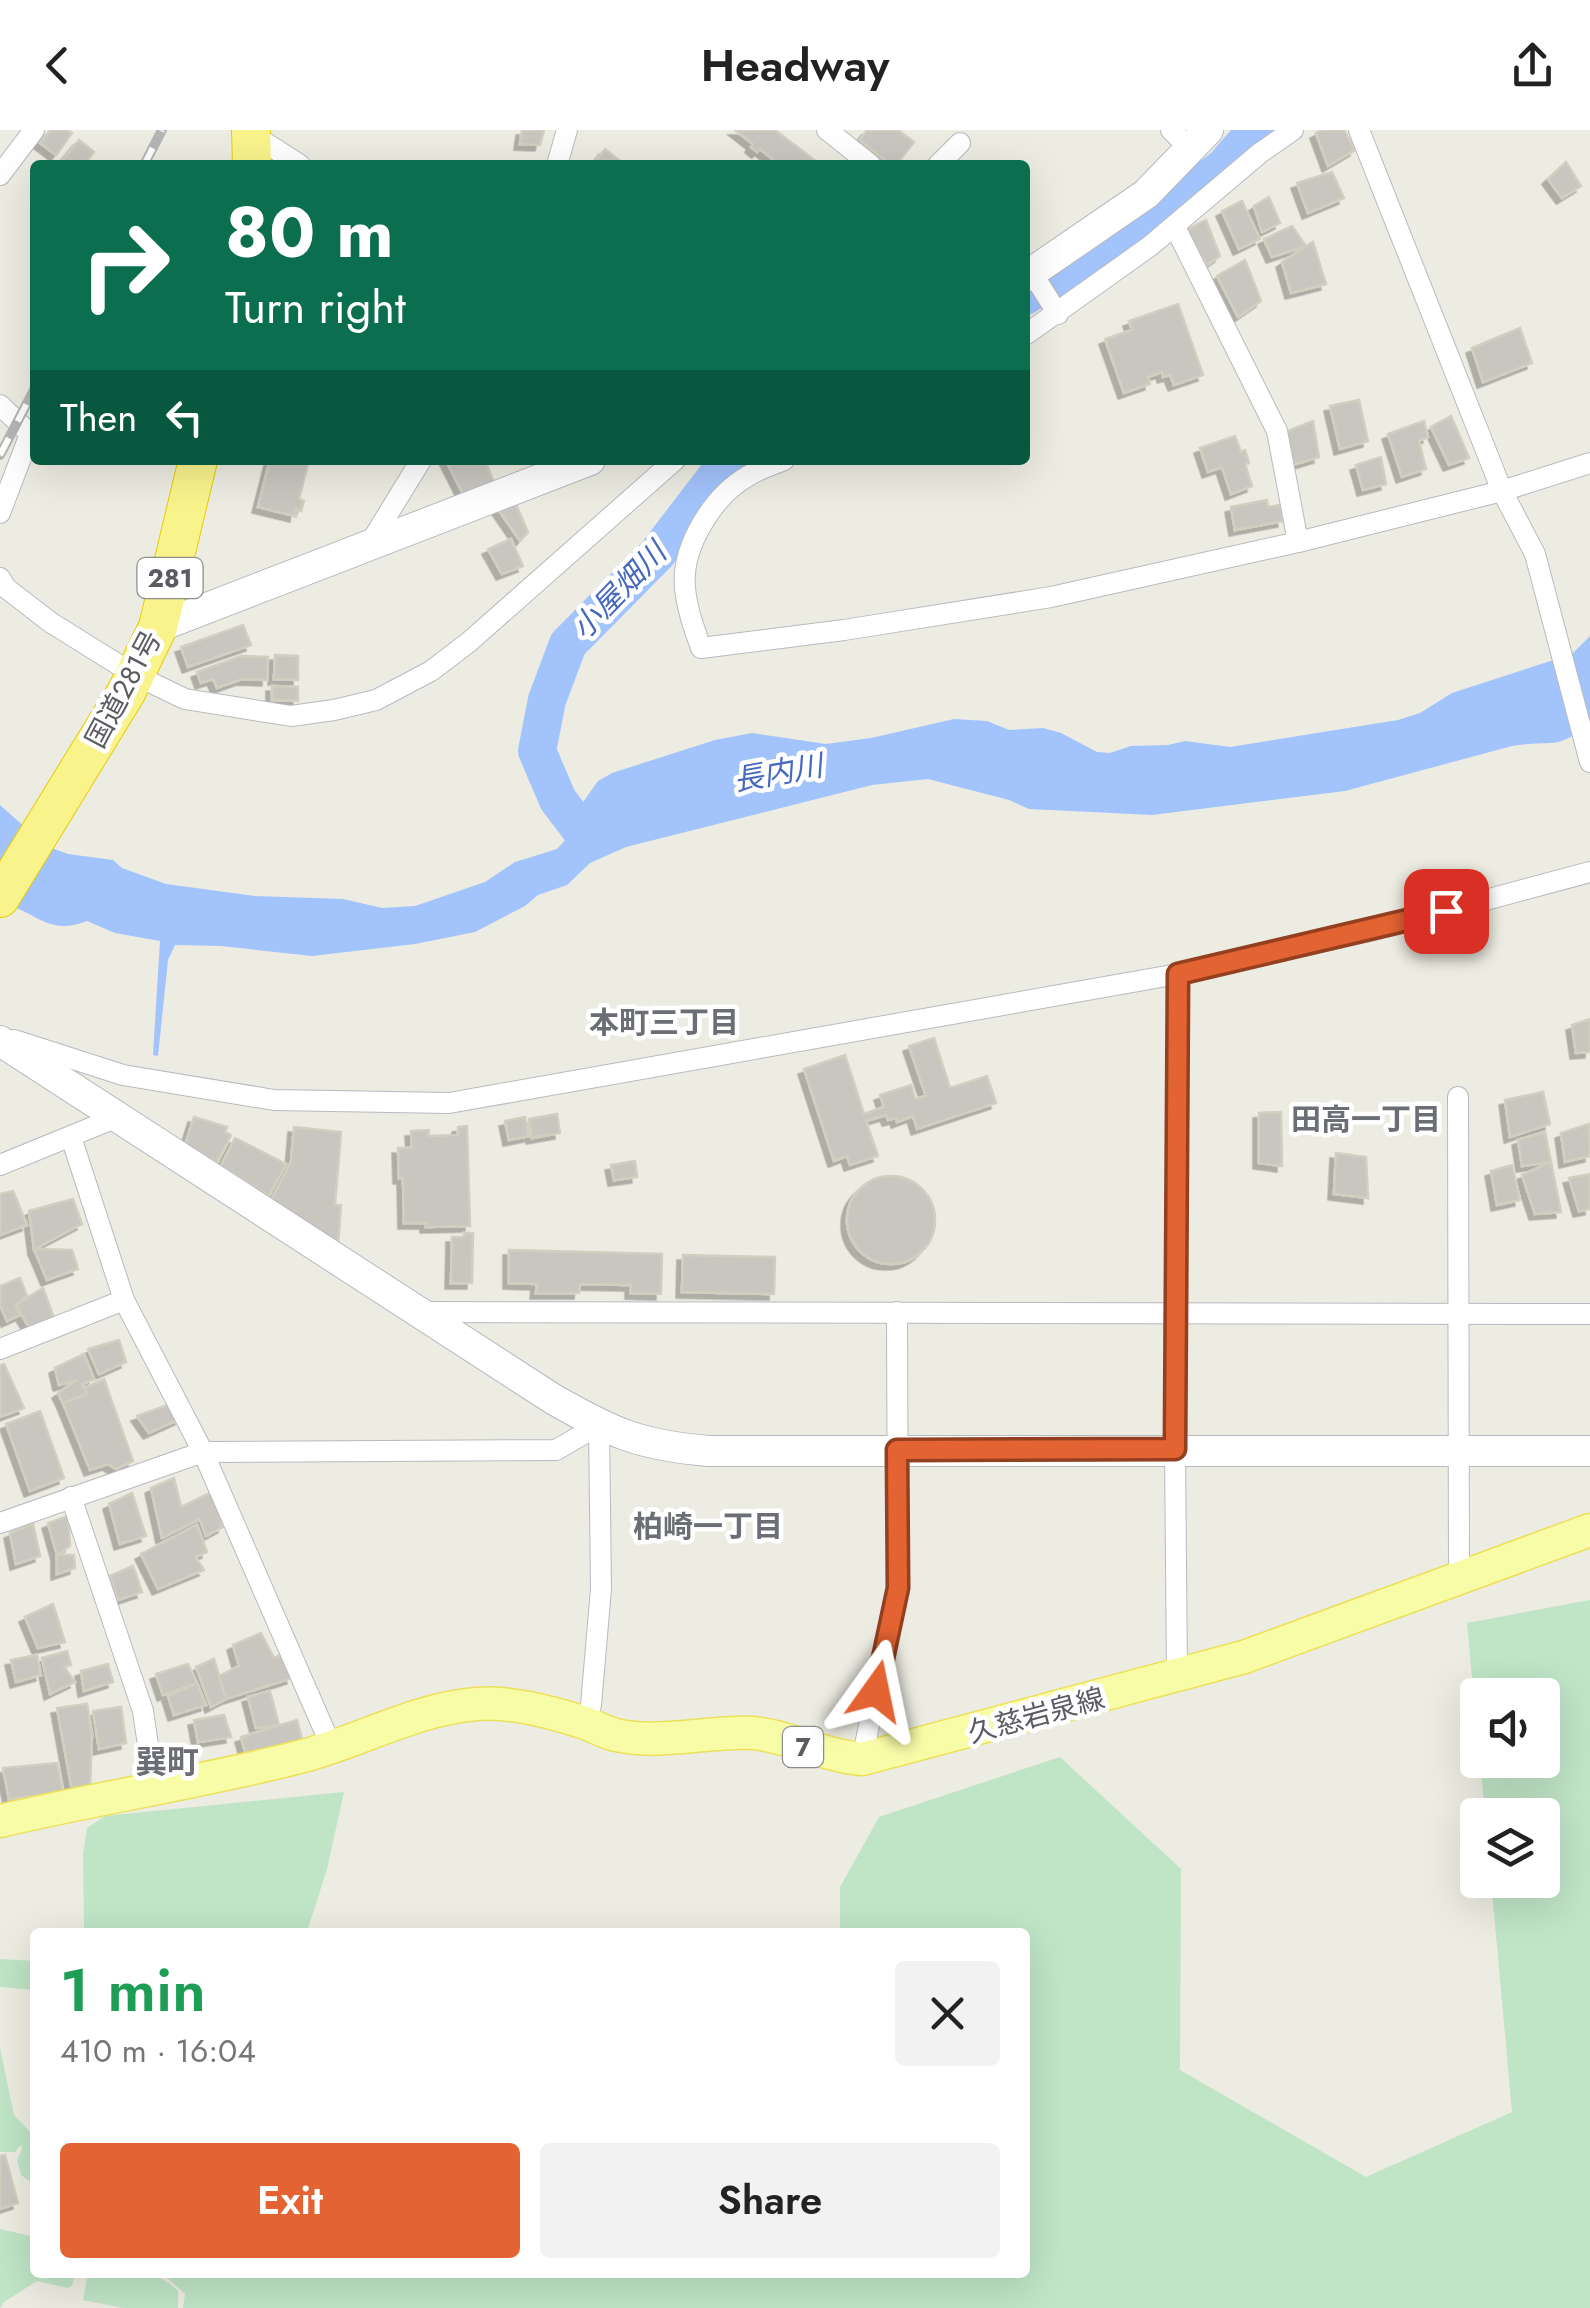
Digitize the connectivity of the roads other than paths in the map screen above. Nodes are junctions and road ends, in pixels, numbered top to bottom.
1 (34, 130) edge
2 (582, 130) edge
3 (827, 130) edge
4 (1293, 130) edge
5 (1359, 130) edge
6 (1190, 137) edge
7 (252, 143) edge
8 (960, 143) dead end
9 (562, 147) edge
10 (289, 160) edge
11 (866, 160) edge
12 (943, 160) edge
13 (0, 175) edge
14 (1175, 227) junction
15 (1031, 276) edge
16 (1056, 310) junction
17 (1030, 331) edge
18 (0, 407) edge
19 (1590, 463) edge
20 (197, 465) edge
21 (418, 465) edge
22 (577, 465) edge
23 (670, 465) edge
24 (772, 465) edge
25 (1502, 491) junction
26 (0, 513) edge
27 (1298, 542) junction
28 (369, 545) junction
29 (0, 578) edge
30 (158, 627) junction
31 (131, 683) junction
32 (1590, 762) edge
33 (1590, 872) edge
34 (0, 898) edge
35 (1178, 974) junction
36 (0, 1038) edge
37 (1458, 1097) dead end
38 (115, 1118) junction
39 (71, 1137) junction
40 (0, 1166) edge
41 (124, 1300) junction
42 (415, 1312) junction
43 (898, 1312) junction
44 (1176, 1313) junction
45 (1456, 1313) junction
46 (1590, 1314) edge
47 (0, 1349) edge
48 (599, 1426) junction
49 (1175, 1449) junction
50 (897, 1450) junction
51 (1456, 1450) junction
52 (1590, 1451) edge
53 (203, 1452) junction
54 (71, 1497) junction
55 (0, 1523) edge
56 (1590, 1530) edge
57 (1459, 1577) junction
58 (1177, 1677) junction
59 (585, 1723) junction
60 (332, 1748) junction
61 (862, 1759) junction
62 (154, 1786) junction
63 (0, 1821) edge

1 - 13 street
2 - 9 street
3 - 11 street
4 - 14 street
5 - 25 street
6 - 15 street
7 - 10 street
8 - 12 street
14 - 16 street
14 - 27 street
15 - 16 street
16 - 17 street
18 - 26 street
19 - 25 street
20 - 30 highway, 国道281号 / 281
21 - 28 street
22 - 28 street
23 - 31 street
24 - 27 street
25 - 27 street
25 - 32 street
28 - 30 street
29 - 31 street
30 - 31 highway, 国道281号 / 281
31 - 34 highway, 国道281号 / 281
33 - 35 street
35 - 36 street
35 - 44 street
36 - 38 street
37 - 45 street
38 - 39 street
38 - 42 street
39 - 40 street
39 - 41 street
41 - 47 street
41 - 53 street
42 - 43 street
42 - 48 street
43 - 44 street
43 - 50 street
44 - 45 street
44 - 49 street
45 - 46 street
45 - 51 street
48 - 50 street
48 - 53 street
48 - 59 street
49 - 50 street
49 - 51 street
49 - 58 street
50 - 61 street
51 - 52 street
51 - 57 street
53 - 54 street
53 - 60 street
54 - 55 street
54 - 62 street
56 - 57 main road, 久慈岩泉線 / 7
57 - 58 main road, 久慈岩泉線 / 7
58 - 61 main road, 久慈岩泉線 / 7
59 - 60 main road, 久慈岩泉線 / 7
59 - 61 main road, 久慈岩泉線 / 7
60 - 62 main road, 久慈岩泉線 / 7
62 - 63 main road, 久慈岩泉線 / 7

